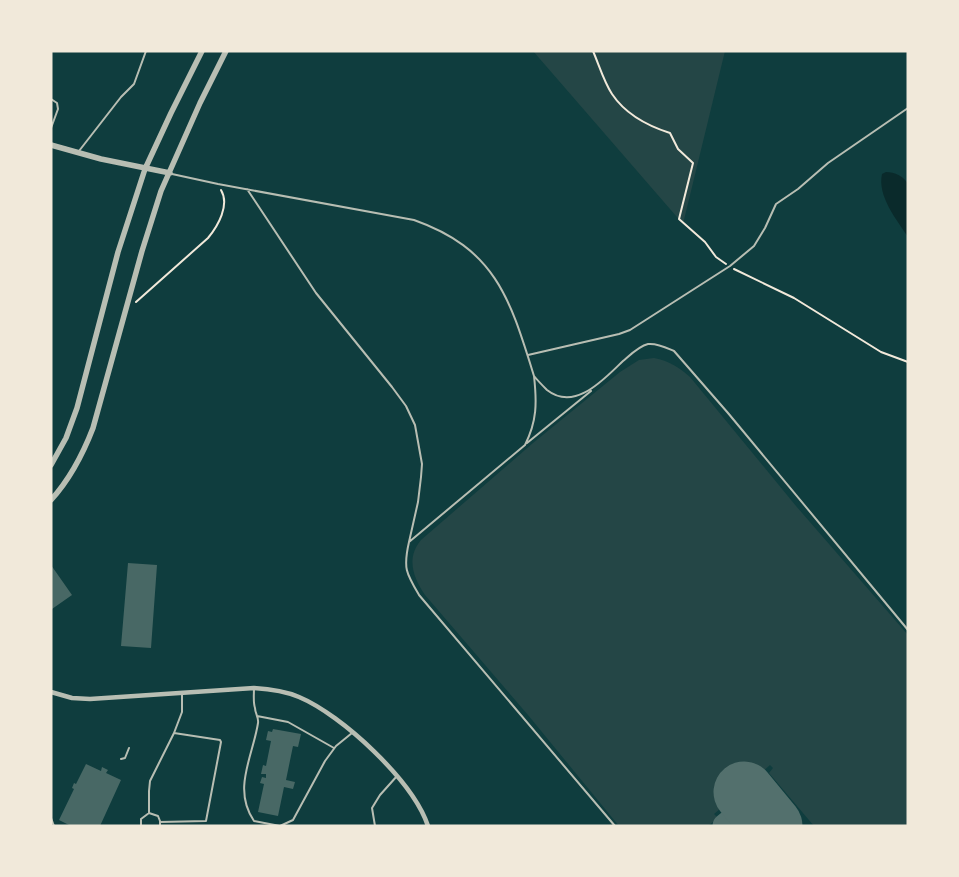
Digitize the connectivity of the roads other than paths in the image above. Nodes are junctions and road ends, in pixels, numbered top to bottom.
1 (146, 51) edge
2 (202, 51) edge
3 (226, 51) edge
4 (51, 99) edge
5 (908, 108) edge
6 (51, 128) edge
7 (51, 145) edge
8 (77, 153) junction
9 (145, 169) junction
10 (170, 173) junction
11 (247, 189) junction
12 (528, 355) junction
13 (534, 376) junction
14 (593, 389) junction
15 (525, 445) junction
16 (51, 465) edge
17 (51, 500) edge
18 (409, 542) junction
19 (908, 630) edge
20 (254, 688) junction
21 (51, 692) edge
22 (182, 693) junction
23 (257, 716) junction
24 (174, 733) junction
25 (352, 733) junction
26 (129, 748) dead end
27 (334, 748) junction
28 (121, 759) dead end
29 (397, 776) junction
30 (149, 813) junction
31 (51, 818) edge
32 (160, 822) junction
33 (54, 826) edge
34 (141, 826) edge
35 (160, 826) edge
36 (375, 826) edge
37 (428, 826) edge
38 (615, 826) edge

1 - 8 lane
2 - 9 street
3 - 10 street
4 - 6 lane
5 - 12 lane
7 - 8 street
8 - 9 street
9 - 10 street
9 - 16 street
10 - 11 lane
10 - 17 street
11 - 12 lane
11 - 18 lane
12 - 13 lane
13 - 14 lane
13 - 15 lane
14 - 15 lane
14 - 19 lane
15 - 18 lane
18 - 38 lane
20 - 22 street
20 - 23 lane
20 - 25 street
21 - 22 street
22 - 24 lane
23 - 27 lane
23 - 27 lane
24 - 30 lane
24 - 32 lane
25 - 27 lane
25 - 29 street
26 - 28 lane
29 - 36 lane
29 - 37 street
30 - 32 lane
30 - 34 lane
31 - 33 lane
32 - 35 lane

